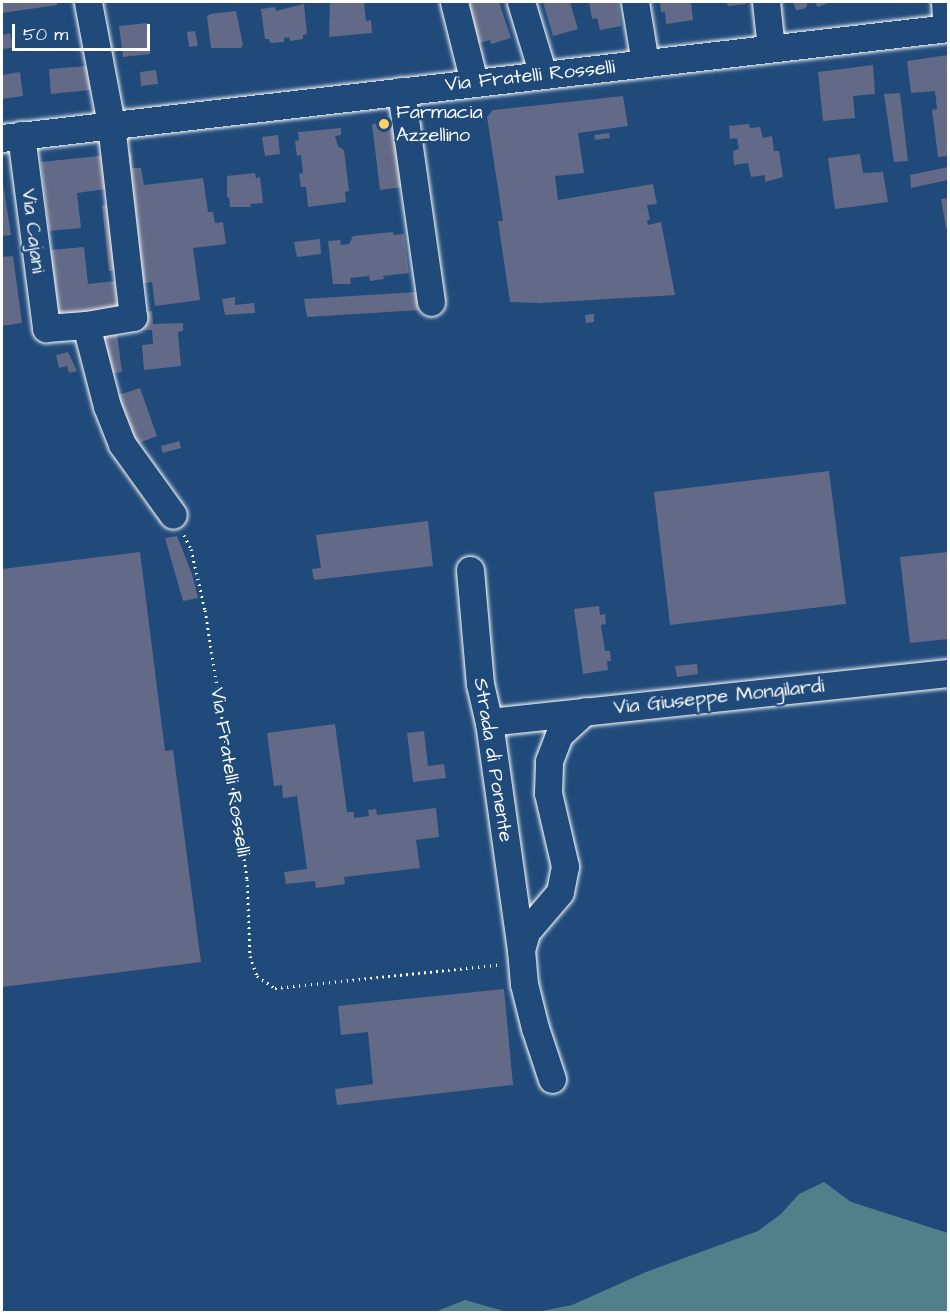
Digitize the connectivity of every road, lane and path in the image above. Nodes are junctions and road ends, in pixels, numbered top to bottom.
1 (88, 2) edge
2 (454, 2) edge
3 (521, 2) edge
4 (635, 2) edge
5 (766, 2) edge
6 (947, 19) edge
7 (771, 48) junction
8 (645, 63) junction
9 (543, 75) junction
10 (474, 82) junction
11 (401, 91) junction
12 (111, 124) junction
13 (11, 136) edge
14 (431, 302) dead end
15 (86, 326) junction
16 (173, 515) joint
17 (471, 570) dead end
18 (948, 673) edge
19 (585, 711) junction
20 (489, 722) junction
21 (522, 956) junction
22 (552, 1079) dead end

1 - 12 street
2 - 10 street
3 - 9 street
4 - 8 street
5 - 7 street
6 - 7 street, Via Fratelli Rosselli
7 - 8 street, Via Fratelli Rosselli
8 - 9 street, Via Fratelli Rosselli
9 - 10 street, Via Fratelli Rosselli
10 - 11 street, Via Fratelli Rosselli
11 - 12 street, Via Fratelli Rosselli
11 - 14 street
12 - 13 street, Via Fratelli Rosselli
12 - 15 street
13 - 15 street, Via Cajani
15 - 16 street
16 - 21 path, Via Fratelli Rosselli
17 - 20 street, Strada di Ponente
18 - 19 street, Via Giuseppe Mongilardi
19 - 20 street, Via Giuseppe Mongilardi
19 - 21 street
20 - 21 street, Strada di Ponente
21 - 22 street, Strada di Ponente

